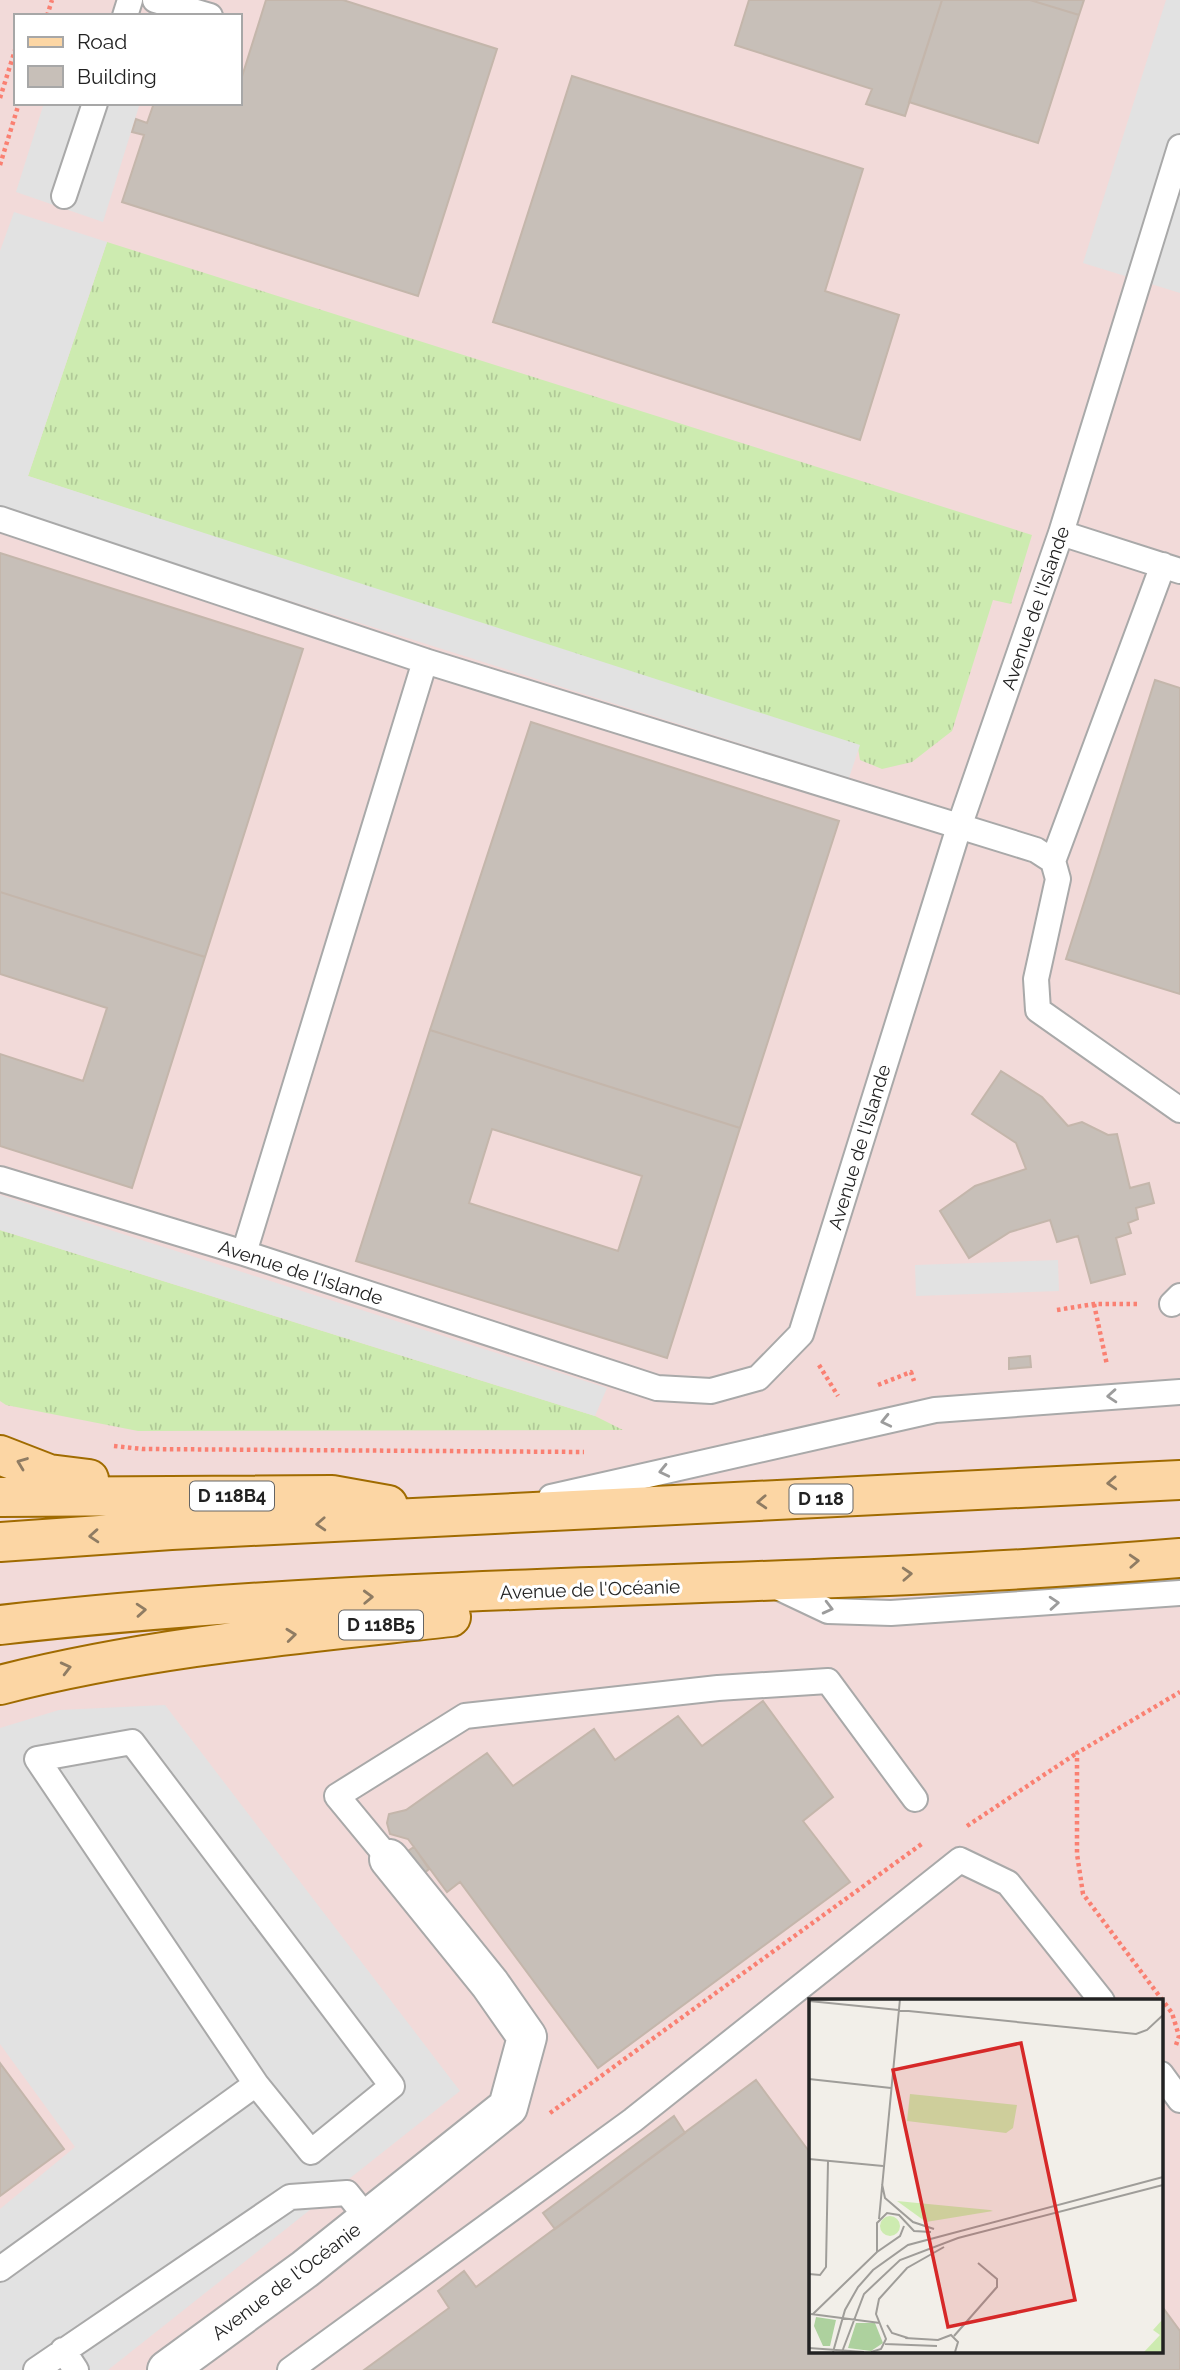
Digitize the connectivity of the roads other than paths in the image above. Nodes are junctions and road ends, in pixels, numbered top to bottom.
1 (155, 0) edge
2 (203, 14) edge
3 (94, 105) edge
4 (1180, 147) edge
5 (64, 196) dead end
6 (0, 519) edge
7 (1061, 533) junction
8 (1171, 568) edge
9 (425, 661) junction
10 (959, 827) junction
11 (1053, 861) junction
12 (1180, 1110) edge
13 (0, 1179) edge
14 (244, 1253) junction
15 (1180, 1392) edge
16 (0, 1455) edge
17 (1180, 1480) edge
18 (332, 1496) junction
19 (0, 1497) edge
20 (462, 1517) junction
21 (0, 1542) edge
22 (1180, 1558) edge
23 (766, 1582) junction
24 (1180, 1593) edge
25 (0, 1625) edge
26 (0, 1685) edge
27 (915, 1799) dead end
28 (389, 1859) joint
29 (1100, 1999) edge
30 (256, 2084) junction
31 (368, 2219) junction
32 (0, 2269) edge
33 (70, 2360) edge
34 (37, 2370) edge
35 (167, 2370) edge
36 (290, 2370) edge

1 - 2 lane
3 - 5 lane
4 - 7 lane, Avenue de l'Islande
6 - 9 lane
7 - 8 lane
7 - 10 lane, Avenue de l'Islande
8 - 11 lane
9 - 10 lane
9 - 14 lane
10 - 11 lane
10 - 14 lane, Avenue de l'Islande
11 - 12 lane
13 - 14 lane, Avenue de l'Islande
15 -> 20 lane
18 -> 16 main road, D 118B4
17 -> 20 main road, D 118
18 - 19 main road, D 118B4
18 - 20 main road, D 118B4
20 -> 21 main road, D 118
23 -> 22 main road, Avenue de l'Océanie
23 -> 24 lane
25 -> 23 main road, Avenue de l'Océanie
26 -> 23 main road, D 118B5
27 - 28 lane
28 - 31 street, Avenue de l'Océanie
29 - 36 lane
30 - 30 lane
30 - 32 lane
31 - 33 lane
31 - 35 street, Avenue de l'Océanie
33 - 34 lane

